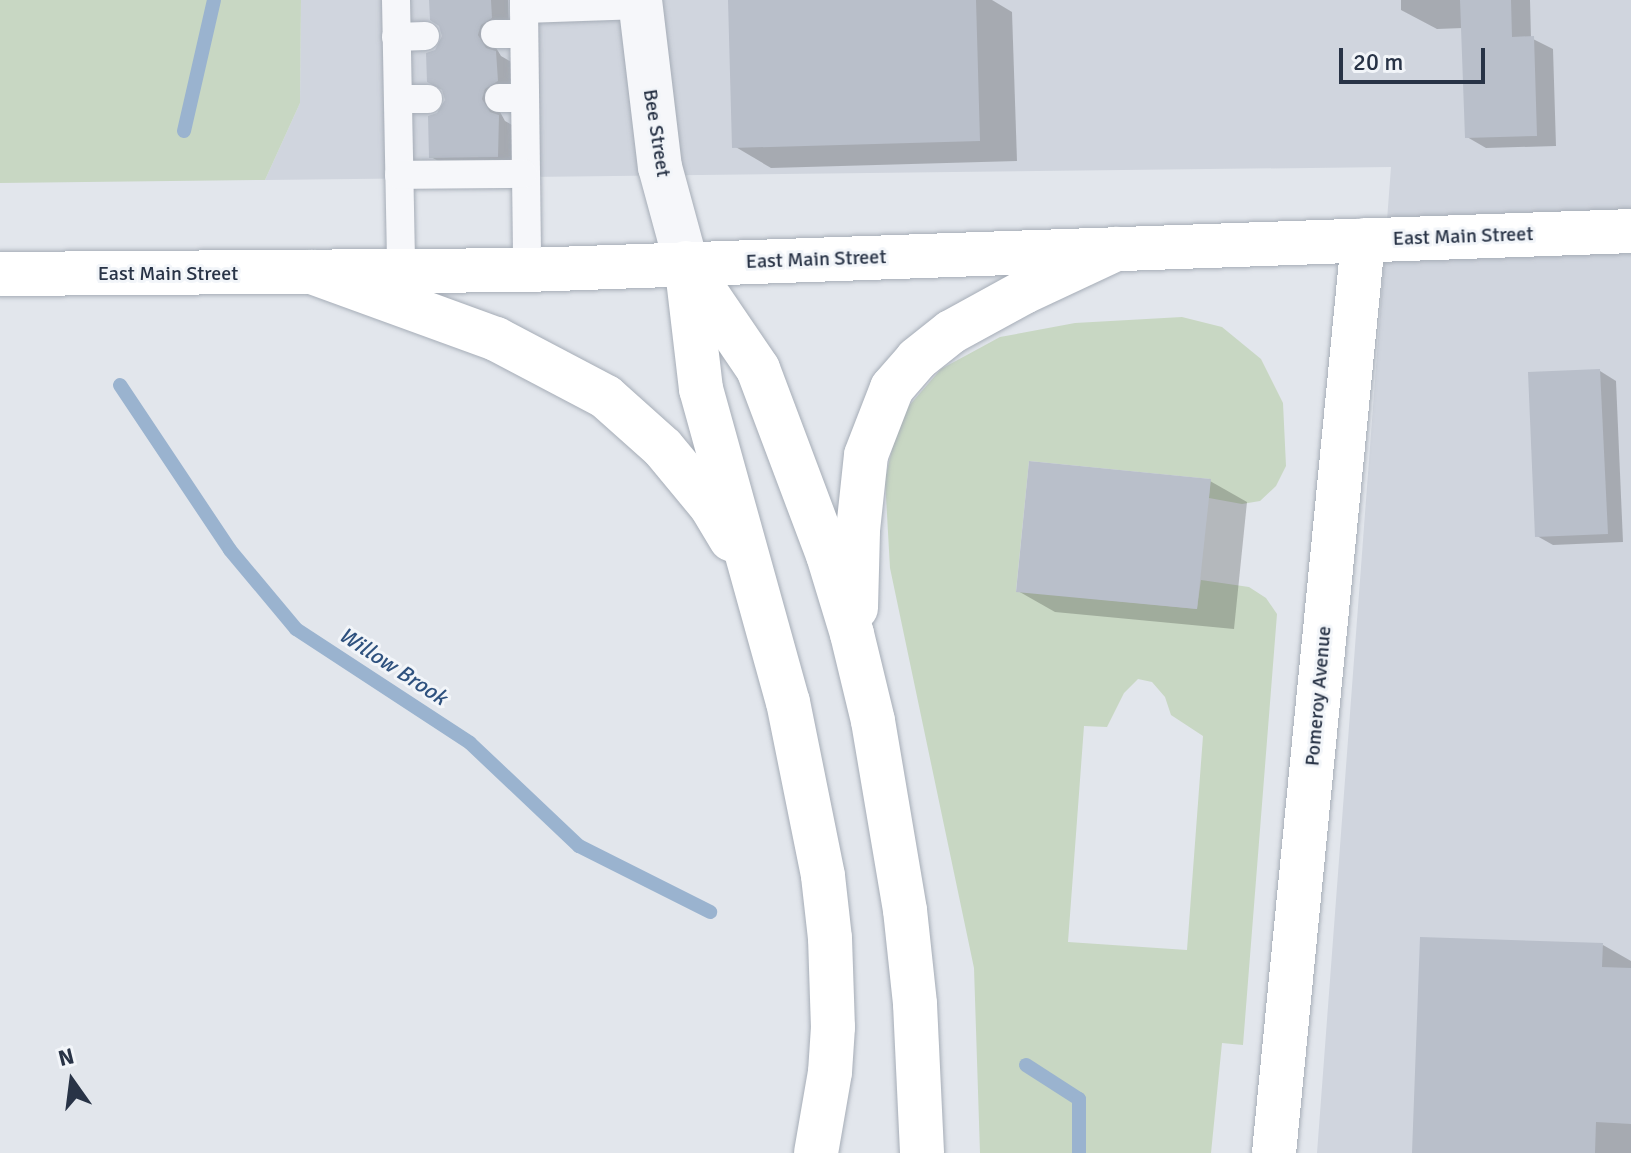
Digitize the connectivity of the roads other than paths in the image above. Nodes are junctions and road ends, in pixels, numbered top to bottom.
1 (396, 0) edge
2 (641, 2) edge
3 (516, 19) edge
4 (425, 36) dead end
5 (396, 37) junction
6 (399, 99) junction
7 (428, 99) dead end
8 (523, 174) junction
9 (399, 175) junction
10 (1631, 231) edge
11 (1363, 240) junction
12 (1116, 249) junction
13 (686, 263) junction
14 (527, 270) junction
15 (312, 272) junction
16 (401, 272) junction
17 (0, 274) edge
18 (754, 575) junction
19 (860, 666) junction
20 (816, 1153) edge
21 (922, 1153) edge
22 (1274, 1153) edge

1 - 5 lane
2 - 3 lane
2 - 13 street, Bee Street
3 - 8 lane
4 - 5 lane
5 - 6 lane
6 - 7 lane
6 - 9 lane
8 - 9 lane
8 - 14 lane
9 - 16 lane
10 - 11 main road, East Main Street
11 - 12 main road, East Main Street
11 - 22 main road, Pomeroy Avenue
12 - 13 main road, East Main Street
12 - 19 main road
13 - 14 main road, East Main Street
13 - 18 main road
13 - 19 main road
14 - 16 main road, East Main Street
15 - 16 main road, East Main Street
15 - 17 main road, East Main Street
15 - 18 main road
18 - 20 main road
19 - 21 main road

